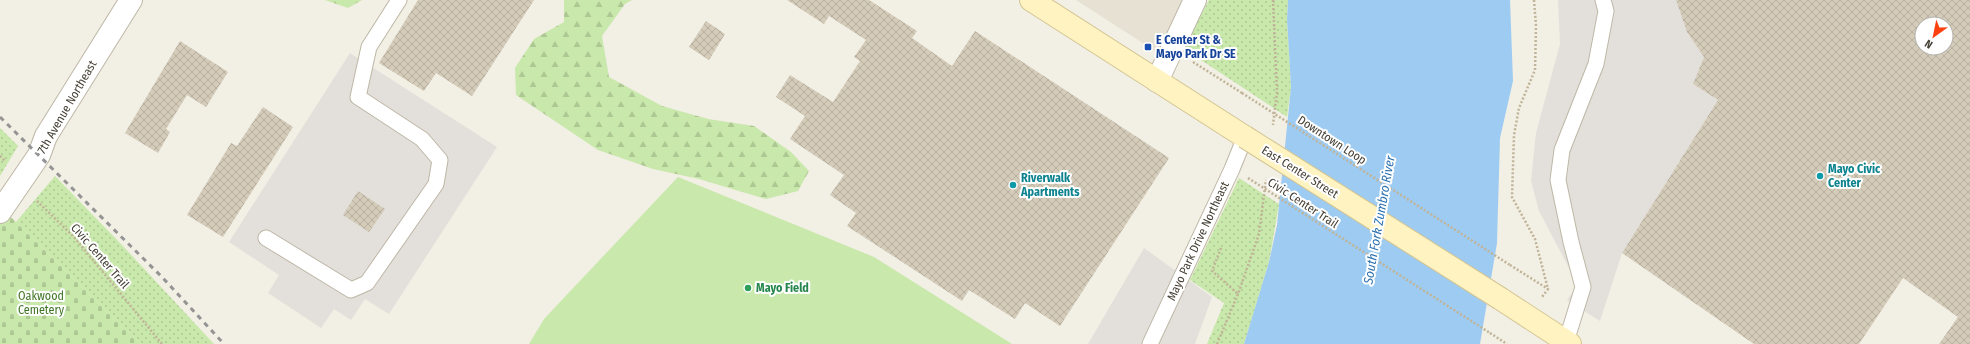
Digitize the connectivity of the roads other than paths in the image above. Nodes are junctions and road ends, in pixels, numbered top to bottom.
1 (131, 0) edge
2 (399, 0) edge
3 (1031, 0) edge
4 (1196, 0) edge
5 (1603, 0) edge
6 (1158, 81) junction
7 (1245, 137) junction
8 (0, 212) edge
9 (266, 238) dead end
10 (1568, 343) edge
11 (1150, 344) edge

1 - 8 street, 7th Avenue Northeast
2 - 9 lane
3 - 6 street, East Center Street
4 - 6 street
5 - 10 lane
6 - 7 street, East Center Street
7 - 10 street, East Center Street, bridge
7 - 11 lane, Mayo Park Drive Northeast

